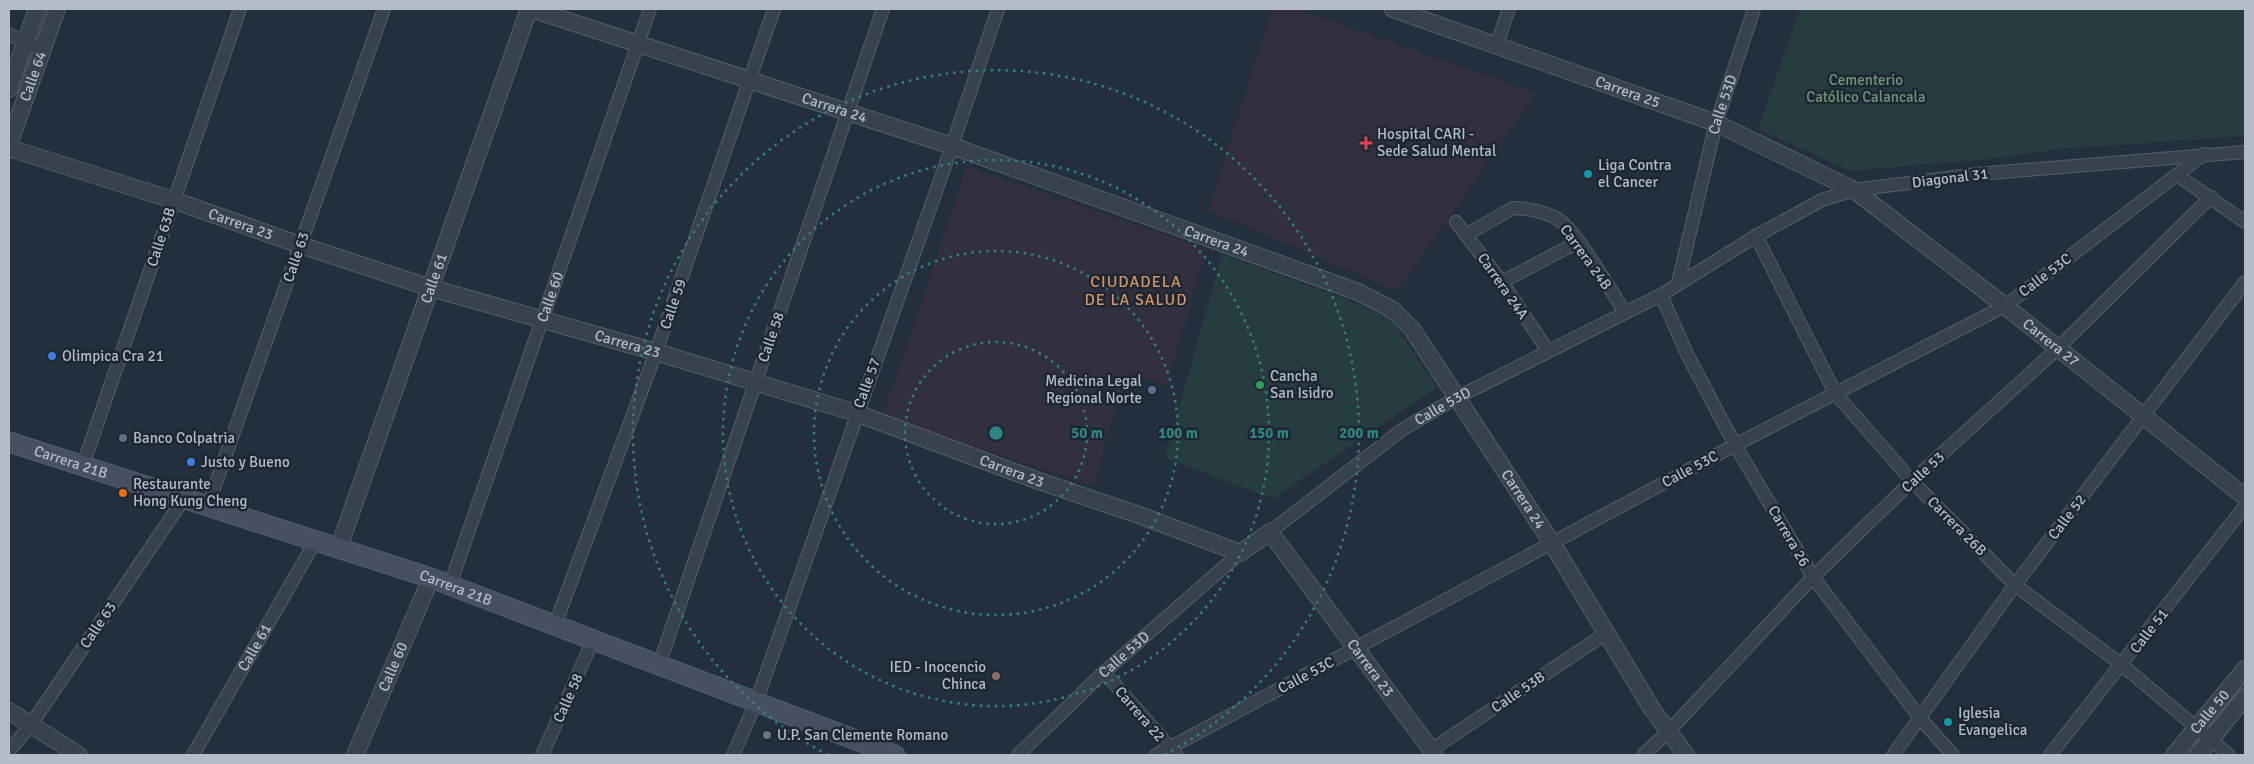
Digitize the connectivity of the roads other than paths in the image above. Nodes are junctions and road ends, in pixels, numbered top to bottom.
1 (37, 9) edge
2 (57, 9) edge
3 (240, 9) edge
4 (384, 9) edge
5 (530, 9) edge
6 (650, 9) edge
7 (774, 9) edge
8 (883, 9) edge
9 (998, 9) edge
10 (1393, 9) edge
11 (1510, 9) edge
12 (1754, 9) edge
13 (9, 34) edge
14 (25, 43) junction
15 (638, 44) junction
16 (1496, 46) junction
17 (42, 49) junction
18 (749, 81) junction
19 (9, 89) edge
20 (848, 112) junction
21 (1716, 123) junction
22 (9, 144) edge
23 (952, 146) junction
24 (9, 148) edge
25 (2245, 152) edge
26 (2204, 154) junction
27 (2177, 175) junction
28 (1854, 190) junction
29 (2211, 196) junction
30 (173, 200) junction
31 (1456, 222) dead end
32 (2245, 222) edge
33 (1466, 235) junction
34 (1756, 236) junction
35 (1578, 242) junction
36 (300, 246) junction
37 (1502, 282) junction
38 (1678, 282) junction
39 (2245, 282) edge
40 (431, 288) junction
41 (1660, 294) junction
42 (2005, 306) junction
43 (1625, 312) junction
44 (543, 319) junction
45 (2058, 348) junction
46 (1548, 351) junction
47 (656, 352) junction
48 (756, 383) junction
49 (1834, 393) junction
50 (1456, 398) junction
51 (856, 413) junction
52 (2143, 416) junction
53 (1735, 444) junction
54 (10, 445) edge
55 (83, 465) junction
56 (1912, 481) junction
57 (185, 497) junction
58 (2245, 497) edge
59 (208, 505) junction
60 (2245, 506) edge
61 (1270, 532) junction
62 (316, 540) junction
63 (1552, 543) junction
64 (339, 547) junction
65 (1240, 553) junction
66 (1813, 577) junction
67 (431, 578) junction
68 (450, 585) junction
69 (2015, 585) junction
70 (555, 625) junction
71 (1605, 634) junction
72 (593, 640) junction
73 (1355, 649) junction
74 (659, 665) junction
75 (2122, 665) junction
76 (2245, 669) edge
77 (1104, 672) junction
78 (2245, 697) edge
79 (756, 702) junction
80 (9, 711) edge
81 (1920, 718) junction
82 (30, 726) junction
83 (2197, 727) junction
84 (1668, 731) junction
85 (2211, 740) junction
86 (9, 751) edge
87 (869, 751) edge
88 (1173, 751) edge
89 (1433, 753) edge
90 (79, 755) edge
91 (193, 755) edge
92 (355, 755) edge
93 (542, 755) edge
94 (733, 755) edge
95 (895, 755) edge
96 (1018, 755) edge
97 (1156, 755) edge
98 (1643, 755) edge
99 (1686, 755) edge
100 (1893, 755) edge
101 (1953, 755) edge
102 (2050, 755) edge
103 (2174, 755) edge
104 (2198, 755) edge
105 (2230, 755) edge

1 - 14 street, Calle 64
2 - 17 street, Calle 64
3 - 30 street, Calle 63B
4 - 36 street, Calle 63
5 - 15 street, Carrera 24
5 - 40 street, Calle 61
6 - 15 street, Calle 60
7 - 18 street, Calle 59
8 - 20 street, Calle 58
9 - 23 street, Calle 57
10 - 16 street, Carrera 25
11 - 16 street
12 - 21 street, Calle 53D
13 - 14 street
14 - 17 street
14 - 19 street, Calle 64
15 - 18 street, Carrera 24
15 - 44 street, Calle 60
16 - 21 street, Carrera 25
17 - 22 street, Calle 64
18 - 20 street, Carrera 24
18 - 47 street, Calle 59
20 - 23 street, Carrera 24
20 - 48 street, Calle 58
21 - 28 street, Carrera 25
21 - 38 street, Calle 53D
23 - 50 street, Carrera 24
23 - 51 street, Calle 57
24 - 30 street, Carrera 23
25 - 26 street, Diagonal 31
26 - 27 street, Calle 53C
26 - 28 street, Diagonal 31
27 - 29 street
27 - 42 street, Calle 53C
28 - 34 street, Diagonal 31
28 - 42 street, Carrera 27
29 - 32 street
29 - 45 street, Calle 53
30 - 36 street, Carrera 23
30 - 55 street, Calle 63B
31 - 33 street, Carrera 24A
33 - 35 street, Carrera 24B
33 - 37 street, Carrera 24A
34 - 38 street, Diagonal 31
34 - 49 street, Carrera 26B
35 - 37 street
35 - 43 street, Carrera 24B
36 - 40 street, Carrera 23
36 - 59 street, Calle 63
37 - 46 street, Carrera 24A
38 - 41 street, Calle 53D
39 - 52 street, Calle 52
40 - 44 street, Carrera 23
40 - 64 street, Calle 61
41 - 43 street, Calle 53D
41 - 53 street, Carrera 26
42 - 45 street, Carrera 27
42 - 49 street, Calle 53C
43 - 46 street, Calle 53D
44 - 47 street, Carrera 23
44 - 68 street, Calle 60
45 - 52 street, Carrera 27
45 - 56 street, Calle 53
46 - 50 street, Calle 53D
47 - 48 street, Carrera 23
47 - 70 street, Calle 59
48 - 51 street, Carrera 23
48 - 74 street, Calle 58
49 - 53 street, Calle 53C
49 - 56 street, Carrera 26B
50 - 61 street, Calle 53D
50 - 63 street, Carrera 24
51 - 65 street, Carrera 23
51 - 79 street, Calle 57
52 - 58 street, Carrera 27
52 - 69 street, Calle 52
53 - 63 street, Calle 53C
53 - 66 street, Carrera 26
54 - 55 main road, Carrera 21B
55 - 57 main road, Carrera 21B
56 - 66 street, Calle 53
56 - 69 street, Carrera 26B
57 - 59 main road, Carrera 21B
57 - 82 street, Calle 63
59 - 62 main road, Carrera 21B
60 - 75 street, Calle 51
61 - 65 street, Calle 53D
61 - 73 street, Carrera 23
62 - 64 main road, Carrera 21B
62 - 91 street, Calle 61
63 - 71 street, Carrera 24
63 - 73 street, Calle 53C
64 - 67 main road, Carrera 21B
65 - 77 street, Calle 53D
66 - 81 street, Carrera 26
66 - 84 street, Calle 53
67 - 68 main road, Carrera 21B
67 - 92 street, Calle 60
68 - 70 main road, Carrera 21B
69 - 75 street, Carrera 26B
69 - 81 street, Calle 52
70 - 72 main road, Carrera 21B
71 - 84 street, Carrera 24
71 - 89 street, Calle 53B
72 - 74 main road, Carrera 21B
72 - 93 street, Calle 58
73 - 88 street, Calle 53C
73 - 89 street, Carrera 23
74 - 79 main road, Carrera 21B
75 - 83 street, Carrera 26B
75 - 102 street, Calle 51
76 - 83 street, Calle 50
77 - 88 street, Carrera 22
77 - 96 street, Calle 53D
78 - 85 street, Calle 50
79 - 87 main road, Carrera 21B
79 - 94 street, Calle 57
80 - 82 street
81 - 100 street, Calle 52
81 - 101 street, Carrera 26
82 - 86 street, Calle 63
82 - 90 street
83 - 85 street, Carrera 26B
83 - 103 street, Calle 50
84 - 98 street, Calle 53
84 - 99 street, Carrera 24
85 - 104 street, Calle 50
85 - 105 street, Carrera 26B
87 - 95 main road, Carrera 21B
88 - 97 street, Calle 53C

